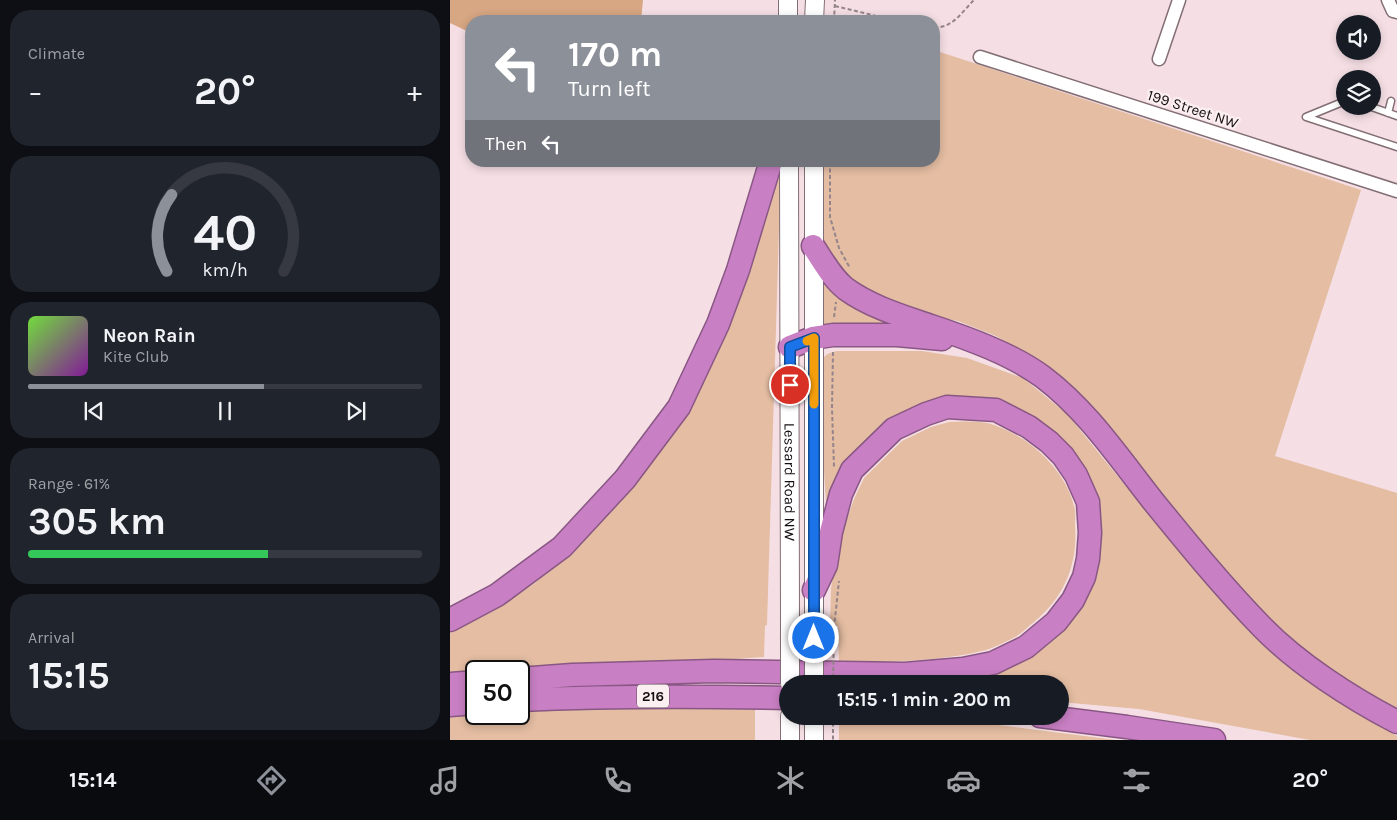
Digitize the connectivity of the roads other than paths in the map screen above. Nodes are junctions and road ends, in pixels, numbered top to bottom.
1 (788, 0) edge
2 (1179, 0) edge
3 (812, 1) edge
4 (788, 15) edge
5 (813, 15) edge
6 (980, 57) dead end
7 (1159, 59) dead end
8 (1391, 102) dead end
9 (1336, 105) edge
10 (1381, 110) edge
11 (1388, 113) junction
12 (1397, 116) edge
13 (1397, 147) edge
14 (769, 167) edge
15 (789, 167) edge
16 (814, 167) edge
17 (1397, 191) edge
18 (813, 246) junction
19 (823, 337) junction
20 (790, 347) junction
21 (990, 349) junction
22 (814, 590) junction
23 (450, 620) edge
24 (790, 675) edge
25 (814, 675) edge
26 (530, 678) edge
27 (465, 683) edge
28 (450, 684) edge
29 (779, 698) edge
30 (530, 700) edge
31 (465, 704) edge
32 (450, 705) edge
33 (1069, 720) edge
34 (1397, 722) edge
35 (790, 725) edge
36 (814, 725) edge
37 (790, 740) edge
38 (814, 740) edge
39 (1214, 740) edge

1 - 4 main road
2 - 7 street
3 - 5 main road
6 - 17 street, 199 Street NW
8 - 11 lane
9 - 13 lane
10 - 11 lane
11 - 12 lane
14 - 23 highway
15 - 20 main road, Lessard Road NW
16 - 18 main road, Lessard Road NW
18 - 19 main road, Lessard Road NW
18 - 21 highway
19 - 20 highway
19 - 21 highway
19 - 22 main road, Lessard Road NW
20 - 24 main road, Lessard Road NW, bridge
21 - 34 highway
22 - 25 main road, Lessard Road NW, bridge
22 - 26 highway
27 - 28 highway
29 - 30 highway, 216
31 - 32 highway
33 - 39 highway
35 - 37 main road
36 - 38 main road

